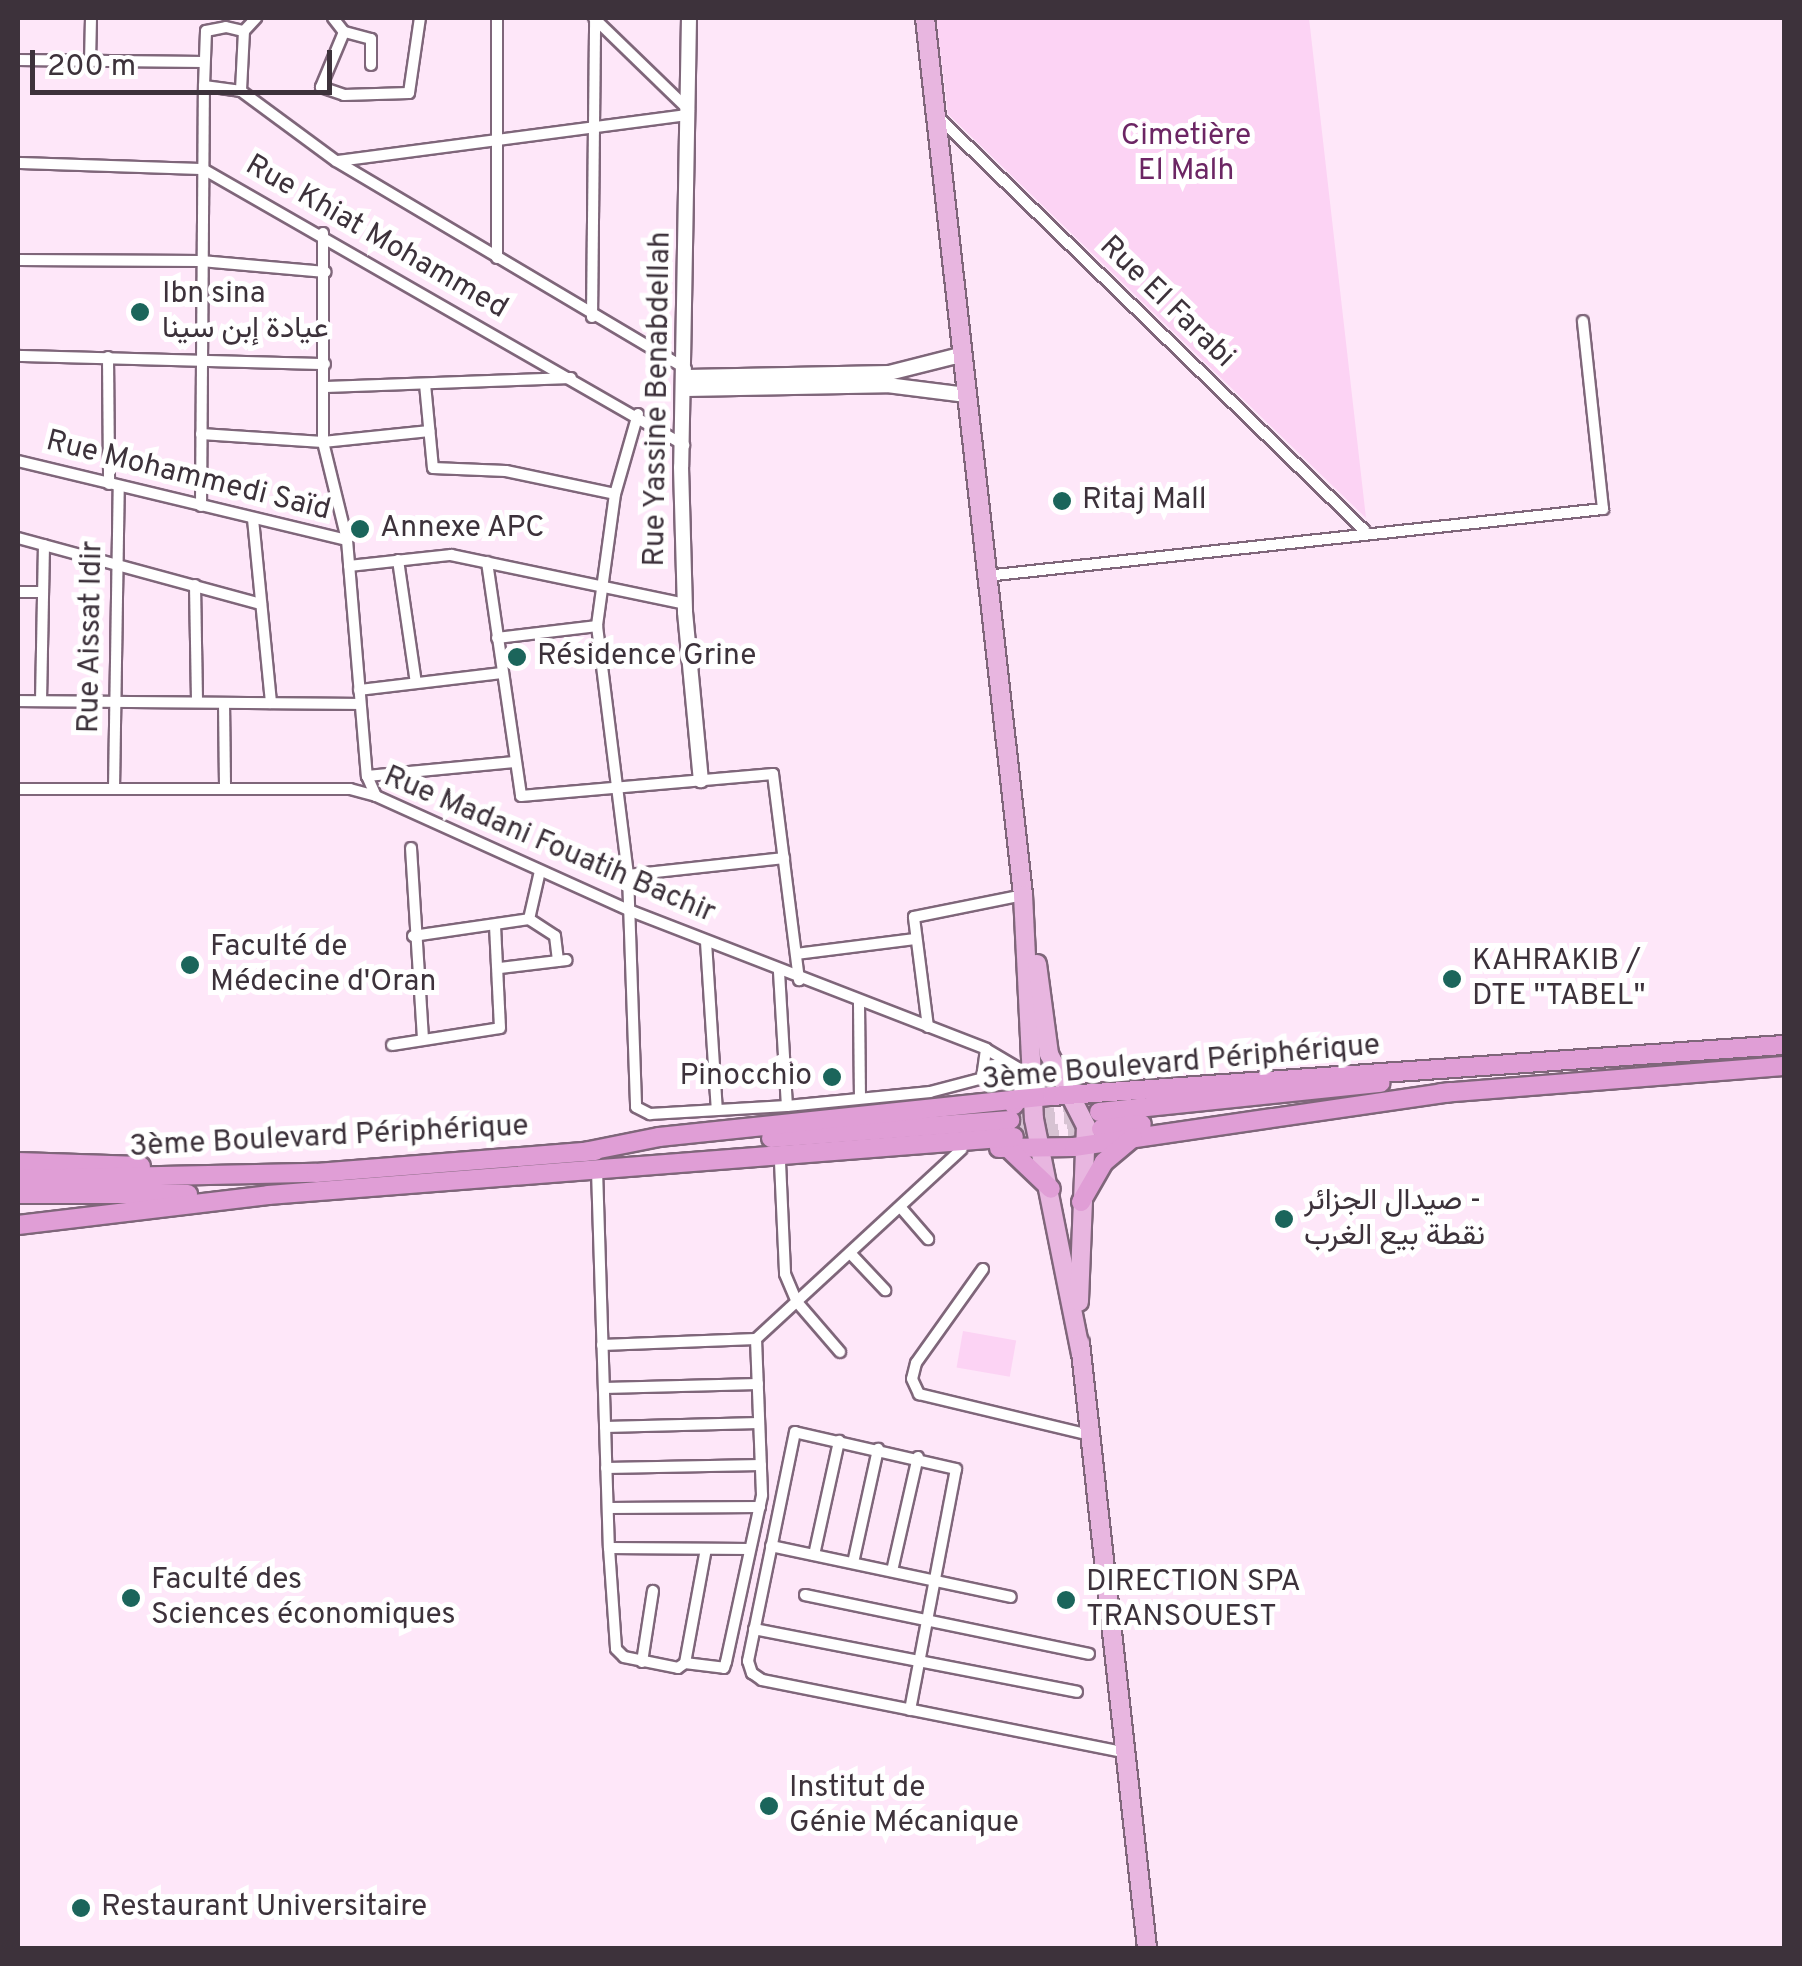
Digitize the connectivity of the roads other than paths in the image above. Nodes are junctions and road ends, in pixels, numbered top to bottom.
1 (90, 18) edge
2 (206, 18) edge
3 (256, 18) edge
4 (334, 18) edge
5 (420, 18) edge
6 (498, 18) edge
7 (594, 18) edge
8 (689, 18) edge
9 (925, 18) edge
10 (244, 31) junction
11 (206, 32) junction
12 (344, 32) junction
13 (18, 60) edge
14 (90, 62) junction
15 (204, 62) junction
16 (372, 65) dead end
17 (204, 86) junction
18 (242, 91) junction
19 (689, 112) junction
20 (933, 112) junction
21 (594, 124) junction
22 (498, 140) junction
23 (336, 162) junction
24 (18, 163) edge
25 (203, 169) junction
26 (323, 233) junction
27 (497, 258) junction
28 (18, 260) edge
29 (201, 261) junction
30 (326, 272) junction
31 (592, 317) junction
32 (1583, 321) dead end
33 (960, 355) junction
34 (18, 356) edge
35 (108, 357) junction
36 (200, 358) junction
37 (325, 364) junction
38 (572, 378) junction
39 (687, 378) junction
40 (426, 384) junction
41 (326, 387) junction
42 (966, 395) junction
43 (638, 414) junction
44 (429, 431) junction
45 (200, 434) junction
46 (323, 442) junction
47 (684, 445) junction
48 (18, 461) edge
49 (114, 485) junction
50 (615, 494) junction
51 (202, 506) junction
52 (252, 519) junction
53 (1364, 530) junction
54 (18, 538) edge
55 (347, 540) junction
56 (44, 545) junction
57 (398, 560) junction
58 (487, 562) junction
59 (118, 564) junction
60 (349, 566) junction
61 (986, 576) junction
62 (194, 585) junction
63 (600, 586) junction
64 (18, 592) edge
65 (43, 592) junction
66 (260, 604) junction
67 (685, 604) junction
68 (597, 626) junction
69 (496, 638) junction
70 (501, 673) junction
71 (416, 683) junction
72 (359, 690) junction
73 (18, 701) edge
74 (41, 701) junction
75 (117, 702) junction
76 (197, 702) junction
77 (224, 703) junction
78 (271, 704) junction
79 (360, 704) junction
80 (514, 762) junction
81 (367, 776) junction
82 (701, 780) junction
83 (617, 787) junction
84 (18, 788) edge
85 (225, 788) junction
86 (114, 789) junction
87 (376, 796) junction
88 (411, 848) dead end
89 (784, 858) junction
90 (540, 871) junction
91 (628, 875) junction
92 (1023, 895) junction
93 (630, 911) junction
94 (528, 920) junction
95 (496, 926) junction
96 (413, 936) junction
97 (915, 939) junction
98 (706, 942) junction
99 (796, 954) junction
100 (500, 968) junction
101 (779, 972) junction
102 (800, 980) junction
103 (859, 1003) junction
104 (928, 1027) junction
105 (424, 1038) junction
106 (392, 1045) dead end
107 (1784, 1045) edge
108 (986, 1050) junction
109 (1784, 1066) edge
110 (982, 1078) junction
111 (1034, 1078) junction
112 (1451, 1082) junction
113 (1074, 1096) junction
114 (860, 1098) junction
115 (787, 1106) junction
116 (716, 1110) junction
117 (1100, 1121) tunnel mouth
118 (1016, 1122) junction
119 (1135, 1137) junction
120 (1086, 1144) junction
121 (1042, 1148) junction
122 (962, 1149) junction
123 (18, 1162) edge
124 (780, 1162) junction
125 (654, 1166) junction
126 (598, 1170) junction
127 (316, 1173) junction
128 (18, 1179) edge
129 (1052, 1189) junction
130 (18, 1194) edge
131 (268, 1194) junction
132 (1081, 1202) junction
133 (902, 1209) junction
134 (18, 1225) edge
135 (928, 1239) dead end
136 (852, 1254) junction
137 (983, 1270) dead end
138 (885, 1290) dead end
139 (797, 1302) junction
140 (756, 1339) junction
141 (602, 1345) junction
142 (840, 1352) dead end
143 (1080, 1354) junction
144 (758, 1384) junction
145 (604, 1388) junction
146 (760, 1424) junction
147 (605, 1427) junction
148 (1090, 1436) junction
149 (839, 1440) junction
150 (878, 1448) junction
151 (918, 1457) junction
152 (761, 1465) junction
153 (606, 1468) junction
154 (760, 1507) junction
155 (608, 1508) junction
156 (771, 1546) junction
157 (609, 1548) junction
158 (706, 1548) junction
159 (750, 1549) junction
160 (814, 1555) junction
161 (853, 1563) junction
162 (892, 1572) junction
163 (937, 1581) junction
164 (653, 1591) dead end
165 (804, 1595) dead end
166 (1011, 1596) dead end
167 (928, 1622) junction
168 (754, 1629) junction
169 (1089, 1654) dead end
170 (920, 1661) junction
171 (642, 1662) junction
172 (685, 1663) junction
173 (1077, 1692) dead end
174 (910, 1710) junction
175 (1126, 1754) junction
176 (1147, 1948) edge

1 - 14 street
2 - 11 street
3 - 10 street
4 - 12 street
5 - 12 street
6 - 22 street
7 - 19 street
7 - 21 street
8 - 19 street, Rue Yassine Benabdellah
9 - 20 main road
10 - 11 street
10 - 18 street
11 - 15 street
12 - 16 street
13 - 14 street
14 - 15 street
15 - 17 street
17 - 18 street
17 - 25 street
18 - 23 street
19 - 21 street
19 - 39 street, Rue Yassine Benabdellah
20 - 33 main road
20 - 53 street, Rue El Farabi
21 - 22 street
21 - 31 street
22 - 23 street
22 - 27 street
23 - 27 street
24 - 25 street, Rue Khiat Mohammed
25 - 26 street, Rue Khiat Mohammed
25 - 29 street
26 - 30 street
26 - 38 street, Rue Khiat Mohammed
27 - 31 street
28 - 29 street
29 - 30 street
29 - 36 street
30 - 37 street
31 - 39 street
32 - 53 street
33 - 39 street
33 - 42 main road
34 - 35 street
35 - 36 street
35 - 49 street, Rue Aissat Idir
36 - 37 street
36 - 45 street
37 - 41 street
38 - 40 street
38 - 43 street, Rue Khiat Mohammed
39 - 42 street
39 - 47 street, Rue Yassine Benabdellah
40 - 41 street
40 - 44 street
41 - 46 street
42 - 61 main road
43 - 47 street, Rue Khiat Mohammed
43 - 50 street
44 - 46 street
44 - 50 street
45 - 46 street
45 - 51 street
46 - 55 street
47 - 67 street, Rue Yassine Benabdellah
48 - 49 street, Rue Mohammedi Saïd
49 - 51 street, Rue Mohammedi Saïd
49 - 59 street, Rue Aissat Idir
50 - 63 street
51 - 52 street, Rue Mohammedi Saïd
52 - 55 street, Rue Mohammedi Saïd
52 - 66 street
53 - 61 street
54 - 56 street
55 - 60 street
56 - 59 street
56 - 65 street
57 - 58 street
57 - 60 street
57 - 71 street
58 - 63 street
58 - 69 street
59 - 62 street
59 - 75 street, Rue Aissat Idir
60 - 72 street
61 - 92 main road
62 - 66 street
62 - 76 street
63 - 67 street
63 - 68 street
64 - 65 street
65 - 74 street
66 - 78 street
67 - 82 street, Rue Yassine Benabdellah
68 - 69 street
68 - 83 street
69 - 70 street
70 - 71 street
70 - 80 street
71 - 72 street
72 - 79 street
73 - 74 street
74 - 75 street
75 - 76 street
75 - 86 street, Rue Aissat Idir
76 - 77 street
77 - 78 street
77 - 85 street
78 - 79 street
79 - 81 street
80 - 81 street
80 - 83 street
81 - 87 street
82 - 83 street
82 - 89 street
83 - 91 street
84 - 86 street, Rue Madani Fouatih Bachir
85 - 86 street, Rue Madani Fouatih Bachir
85 - 87 street, Rue Madani Fouatih Bachir
87 - 90 street, Rue Madani Fouatih Bachir
88 - 96 street
89 - 91 street
89 - 99 street
90 - 93 street, Rue Madani Fouatih Bachir
90 - 94 street
91 - 93 street
92 - 97 street
92 - 111 main road
92 - 113 main road
93 - 98 street, Rue Madani Fouatih Bachir
93 - 116 street
94 - 95 street
94 - 100 street
95 - 96 street
95 - 100 street
96 - 105 street
97 - 99 street
97 - 104 street
98 - 101 street, Rue Madani Fouatih Bachir
98 - 116 street
99 - 102 street
100 - 105 street
101 - 102 street, Rue Madani Fouatih Bachir
101 - 115 street
102 - 103 street, Rue Madani Fouatih Bachir
103 - 104 street, Rue Madani Fouatih Bachir
103 - 114 street
104 - 108 street, Rue Madani Fouatih Bachir
105 - 106 street
107 - 112 highway, 3ème Boulevard Périphérique
108 - 110 street
108 - 111 street, Rue Madani Fouatih Bachir
109 - 112 highway
110 - 111 street
110 - 114 street
111 - 118 main road
112 - 113 highway, 3ème Boulevard Périphérique
112 - 117 highway
112 - 119 highway
113 - 118 highway, 3ème Boulevard Périphérique
113 - 120 main road
114 - 115 street
115 - 116 street
118 - 121 main road
118 - 121 highway
118 - 122 highway
118 - 125 highway
118 - 127 highway, 3ème Boulevard Périphérique
118 - 129 highway
119 - 120 highway
119 - 132 highway
120 - 121 highway
120 - 132 main road
121 - 129 main road
122 - 124 highway
122 - 133 street
123 - 127 highway
124 - 125 highway
124 - 139 street
125 - 126 highway
126 - 131 highway
126 - 141 street
127 - 128 highway, 3ème Boulevard Périphérique
129 - 143 main road
130 - 131 highway, 3ème Boulevard Périphérique
131 - 134 highway
132 - 143 main road
133 - 135 street
133 - 136 street
136 - 138 street
136 - 139 street
137 - 148 street
139 - 140 street
139 - 142 street
140 - 141 street
140 - 144 street
141 - 145 street
143 - 148 main road
144 - 145 street
144 - 146 street
145 - 147 street
146 - 147 street
146 - 152 street
147 - 153 street
148 - 175 main road
149 - 150 street
149 - 156 street
149 - 160 street
150 - 151 street
150 - 161 street
151 - 162 street
151 - 163 street
152 - 153 street
152 - 154 street
153 - 155 street
154 - 155 street
154 - 159 street
155 - 157 street
156 - 160 street
156 - 168 street
157 - 158 street
157 - 171 street
158 - 159 street
158 - 172 street
159 - 172 street
160 - 161 street
161 - 162 street
162 - 163 street
163 - 166 street
163 - 167 street
164 - 171 street
165 - 167 street
167 - 169 street
167 - 170 street
168 - 170 street
168 - 174 street
170 - 173 street
170 - 174 street
171 - 172 street
174 - 175 street
175 - 176 main road

